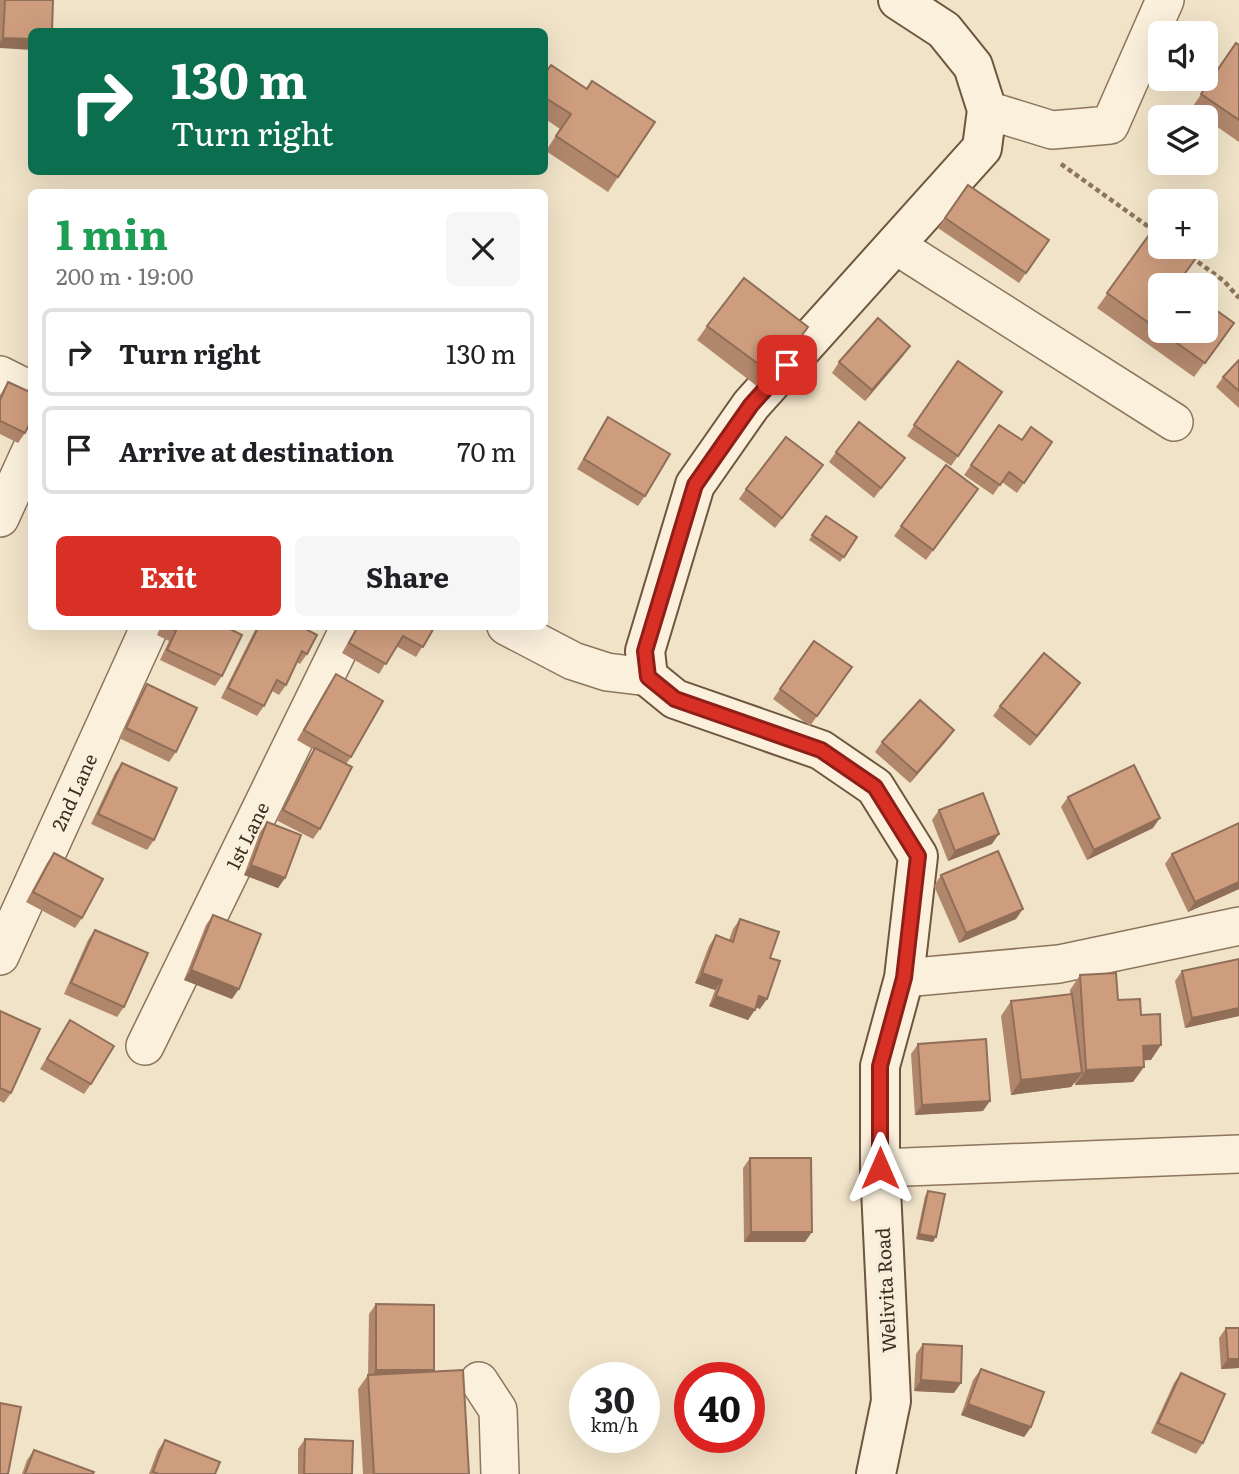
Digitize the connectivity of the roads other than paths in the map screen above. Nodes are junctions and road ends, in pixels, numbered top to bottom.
1 (898, 0) edge
2 (1165, 0) edge
3 (987, 110) junction
4 (895, 245) junction
5 (0, 375) edge
6 (28, 389) edge
7 (1174, 422) dead end
8 (28, 456) edge
9 (0, 518) edge
10 (148, 630) edge
11 (348, 630) edge
12 (514, 630) edge
13 (648, 677) junction
14 (1239, 926) edge
15 (0, 956) edge
16 (904, 978) junction
17 (145, 1046) dead end
18 (1239, 1154) edge
19 (880, 1168) junction
20 (479, 1381) dead end
21 (500, 1474) edge
22 (876, 1474) edge

1 - 3 street
2 - 3 street
3 - 4 street
4 - 7 street
4 - 13 street
5 - 6 street
8 - 9 street
10 - 15 street, 2nd Lane
11 - 17 street, 1st Lane
12 - 13 street
13 - 16 street, Welivita Road
14 - 16 street
16 - 19 street, Welivita Road
18 - 19 street
19 - 22 street, Welivita Road
20 - 21 street

